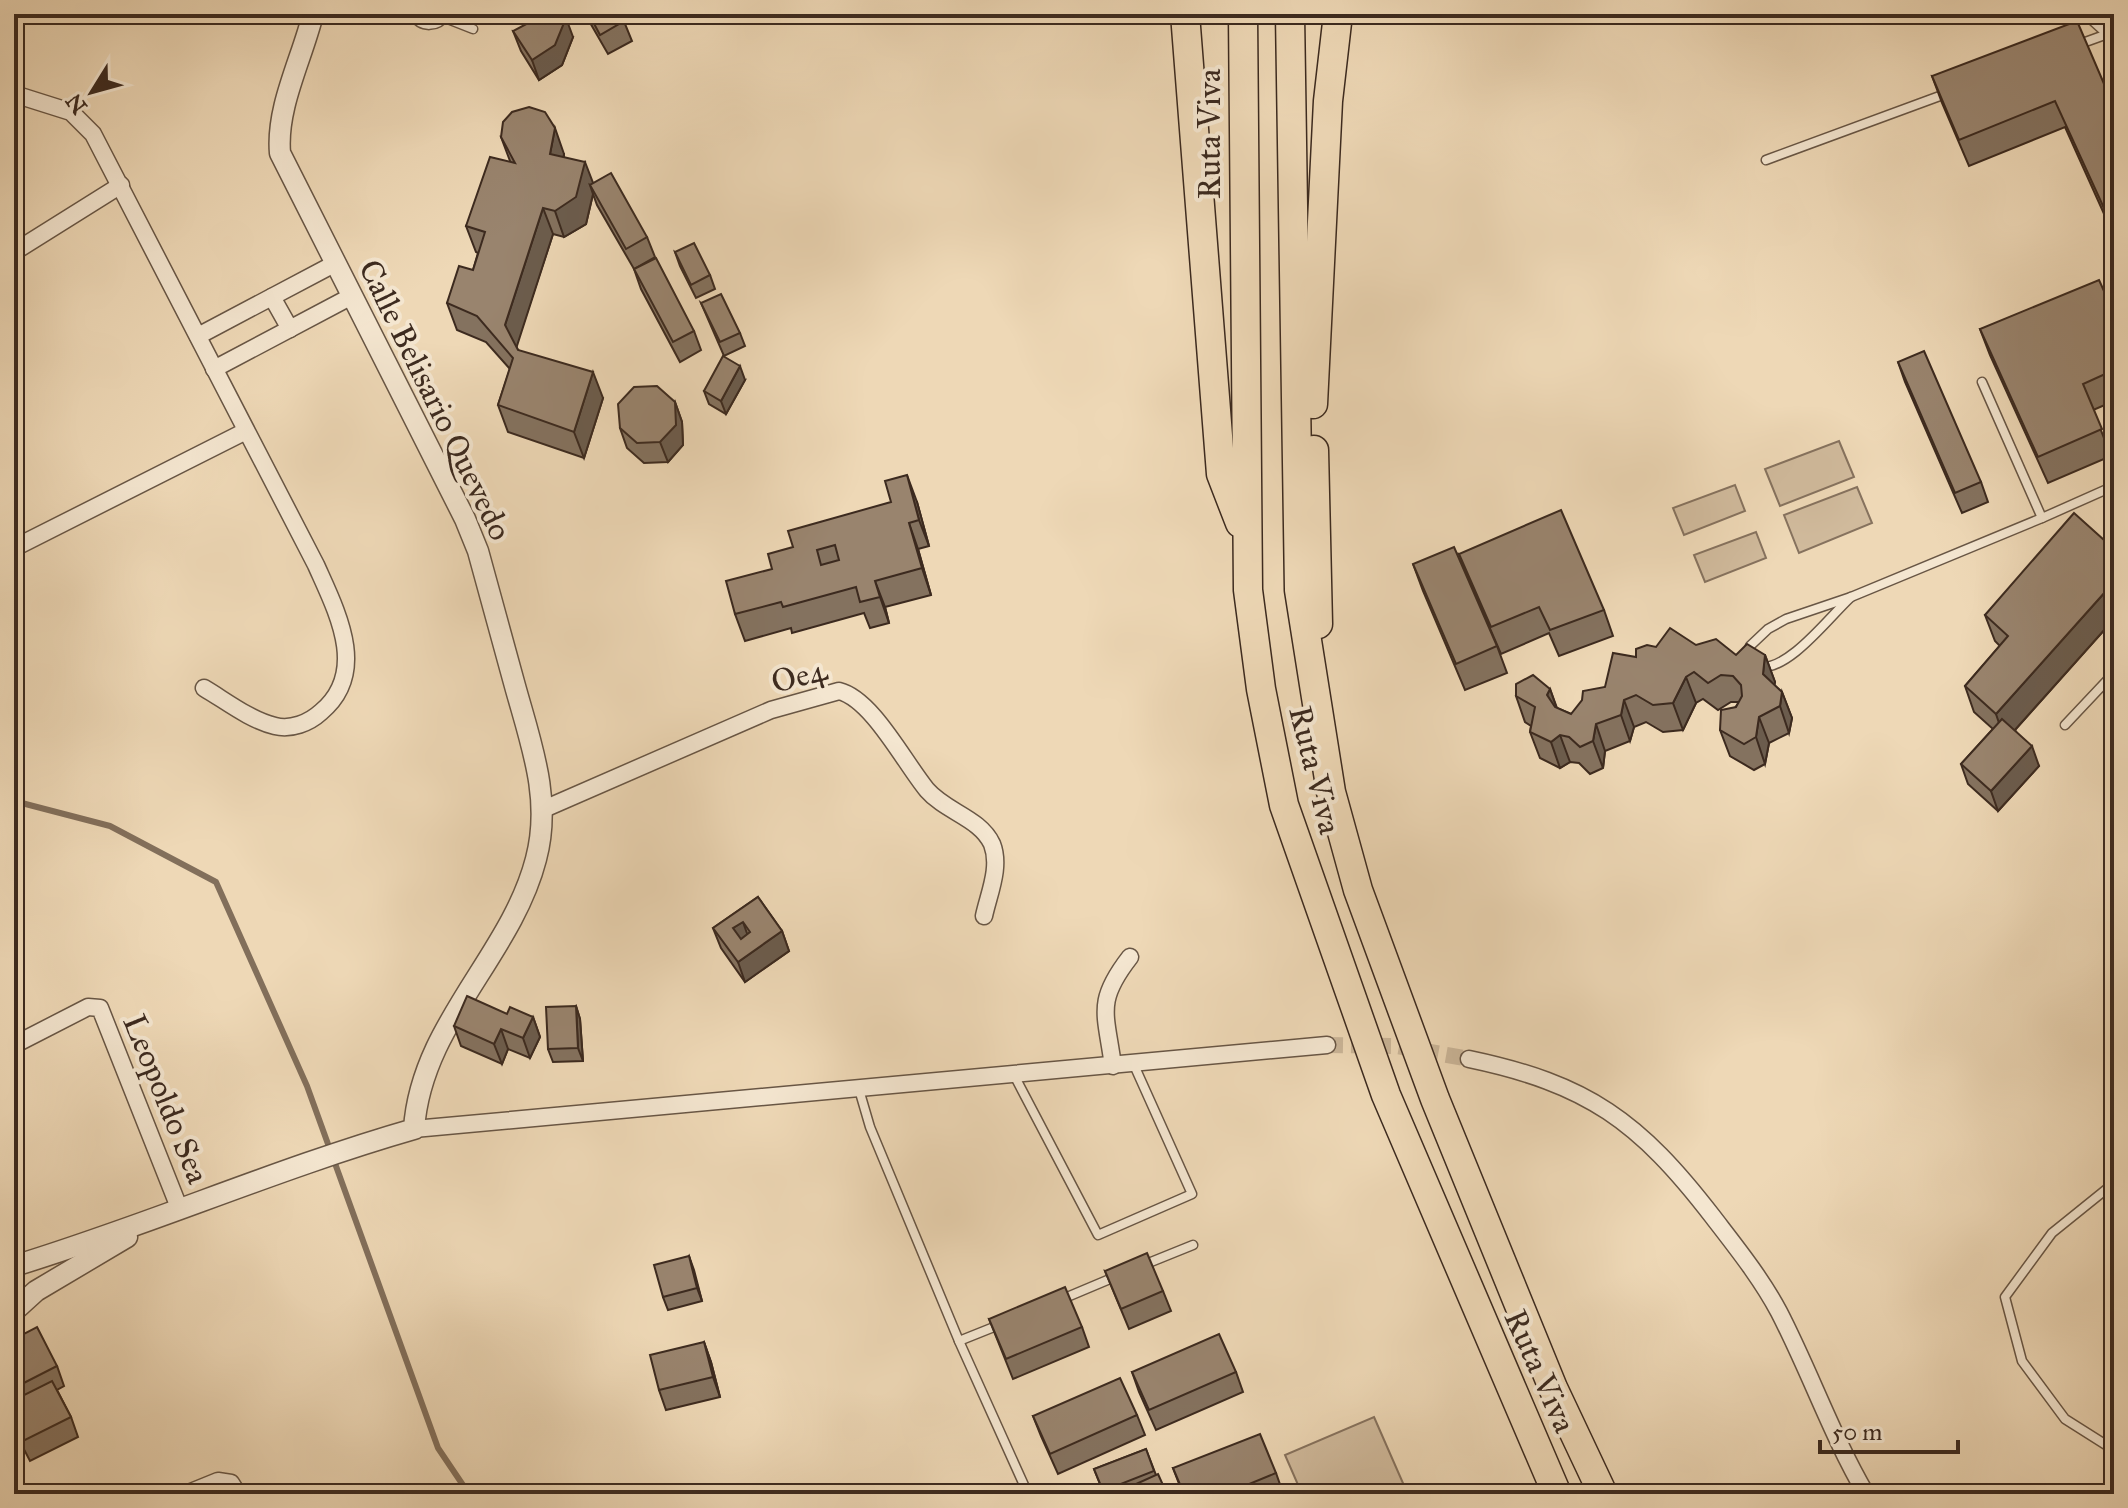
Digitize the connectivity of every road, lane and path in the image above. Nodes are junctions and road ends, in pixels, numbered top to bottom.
1 (313, 14) edge
2 (412, 14) edge
3 (1185, 14) edge
4 (1243, 14) edge
5 (1290, 14) edge
6 (1338, 14) edge
7 (2091, 14) edge
8 (446, 16) edge
9 (473, 29) dead end
10 (2113, 32) edge
11 (2068, 49) edge
12 (1953, 91) edge
13 (14, 94) edge
14 (1766, 160) dead end
15 (121, 185) junction
16 (14, 252) edge
17 (336, 263) junction
18 (272, 297) junction
19 (350, 297) junction
20 (290, 329) junction
21 (198, 336) junction
22 (214, 369) junction
23 (1982, 382) dead end
24 (246, 431) junction
25 (2114, 486) edge
26 (2042, 518) junction
27 (1245, 534) junction
28 (14, 548) edge
29 (1851, 597) junction
30 (2114, 673) edge
31 (204, 688) dead end
32 (1317, 693) junction
33 (2065, 725) dead end
34 (544, 809) junction
35 (984, 916) dead end
36 (1130, 957) dead end
37 (14, 1045) edge
38 (1327, 1045) tunnel mouth
39 (1469, 1059) tunnel mouth
40 (1134, 1065) junction
41 (1113, 1066) junction
42 (1014, 1075) junction
43 (858, 1086) junction
44 (414, 1129) junction
45 (2114, 1183) edge
46 (180, 1210) junction
47 (147, 1224) junction
48 (1193, 1245) dead end
49 (14, 1266) edge
50 (1047, 1305) edge
51 (14, 1311) edge
52 (1003, 1323) edge
53 (959, 1341) junction
54 (2114, 1450) edge
55 (186, 1494) edge
56 (238, 1494) edge
57 (1028, 1494) edge
58 (1557, 1494) edge
59 (1603, 1494) edge
60 (1866, 1494) edge

1 - 17 street, Calle Belisario Quevedo
2 - 8 lane
3 - 27 highway
4 - 27 highway, Ruta Viva
5 - 32 highway, Ruta Viva
6 - 32 highway
7 - 10 street
8 - 9 lane
10 - 11 lane
12 - 14 lane
13 - 15 street
15 - 16 street
15 - 21 street
17 - 18 street
17 - 19 street, Calle Belisario Quevedo
18 - 20 street
18 - 21 street
19 - 20 street
19 - 34 street, Calle Belisario Quevedo
20 - 22 street
21 - 22 street
22 - 24 street
23 - 26 lane
24 - 28 street
24 - 31 street
25 - 26 lane
26 - 29 lane
27 - 58 highway, Ruta Viva
29 - 29 lane
30 - 33 lane
32 - 59 highway, Ruta Viva
34 - 35 street, Oe4
34 - 44 street, Calle Belisario Quevedo
36 - 41 street
37 - 46 street, Leopoldo Sea
38 - 40 street
39 - 60 street
40 - 41 street
40 - 42 lane
41 - 42 street
42 - 43 street
43 - 44 street
43 - 53 lane
44 - 46 street
45 - 54 lane
46 - 47 street
47 - 49 street
47 - 51 street
48 - 50 lane
52 - 53 lane
53 - 57 lane
55 - 56 street

